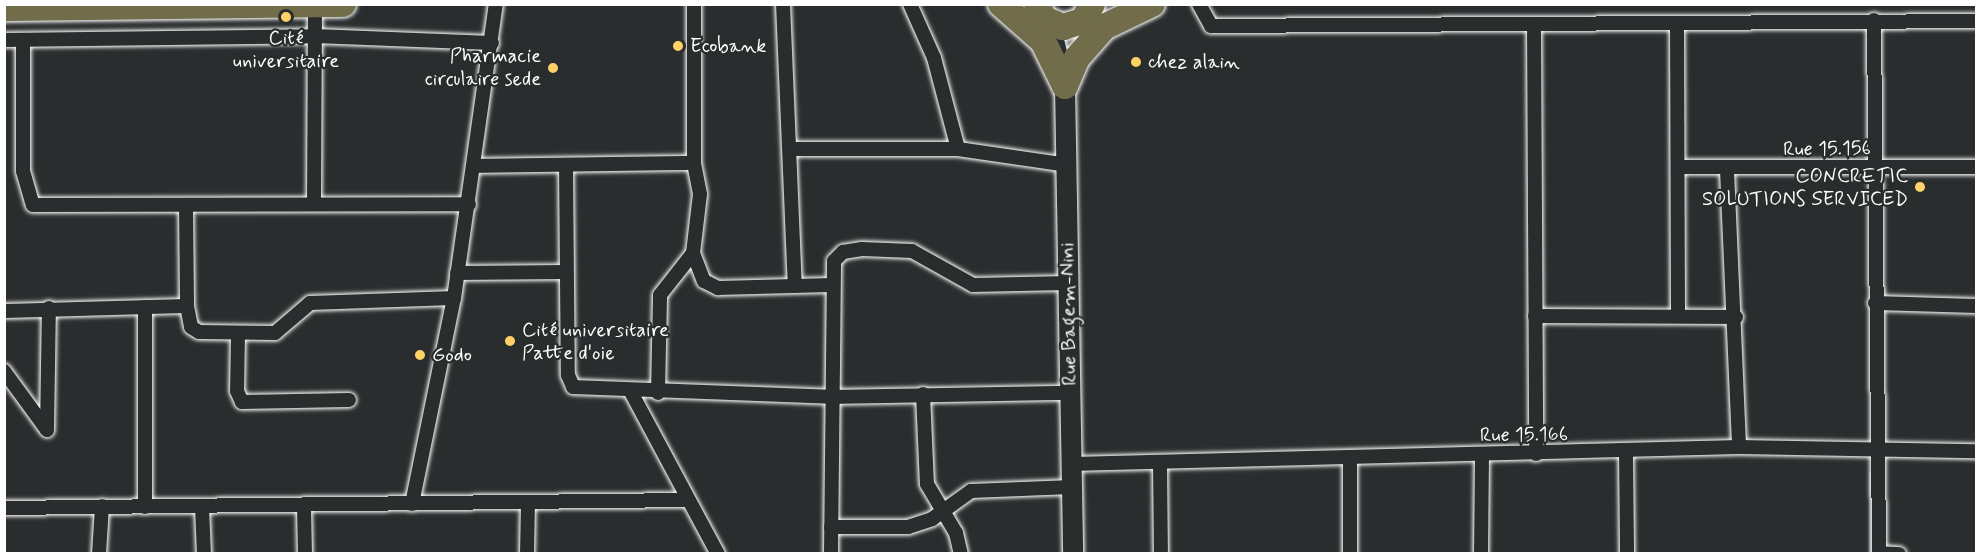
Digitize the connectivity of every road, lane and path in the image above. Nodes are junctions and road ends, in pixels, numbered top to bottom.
1 (343, 4) edge
2 (496, 4) edge
3 (694, 4) edge
4 (783, 4) edge
5 (910, 4) edge
6 (1001, 4) edge
7 (1114, 4) edge
8 (1152, 4) edge
9 (1199, 4) edge
10 (315, 6) edge
11 (4, 8) edge
12 (1044, 15) edge
13 (1086, 15) edge
14 (1874, 20) junction
15 (1977, 21) edge
16 (1677, 23) junction
17 (1534, 24) junction
18 (315, 36) junction
19 (4, 40) edge
20 (23, 40) junction
21 (492, 43) junction
22 (1065, 80) junction
23 (792, 149) junction
24 (958, 149) junction
25 (694, 163) junction
26 (566, 165) junction
27 (1068, 165) junction
28 (475, 166) junction
29 (1678, 167) junction
30 (1876, 167) junction
31 (1977, 167) edge
32 (1727, 170) junction
33 (314, 201) junction
34 (469, 204) junction
35 (186, 205) junction
36 (693, 253) junction
37 (567, 272) junction
38 (457, 273) junction
39 (1068, 283) junction
40 (831, 285) junction
41 (795, 286) junction
42 (454, 298) junction
43 (1875, 303) junction
44 (187, 306) junction
45 (1977, 306) edge
46 (145, 307) junction
47 (49, 308) junction
48 (4, 311) edge
49 (1678, 315) junction
50 (1535, 316) junction
51 (1736, 317) junction
52 (238, 336) junction
53 (4, 370) edge
54 (631, 392) junction
55 (658, 393) junction
56 (1070, 393) junction
57 (924, 394) junction
58 (830, 397) junction
59 (349, 400) dead end
60 (1739, 447) junction
61 (1876, 451) junction
62 (1977, 451) edge
63 (1626, 453) junction
64 (1482, 454) junction
65 (1536, 454) junction
66 (1350, 458) junction
67 (1160, 463) junction
68 (1071, 464) junction
69 (1072, 487) junction
70 (687, 500) junction
71 (412, 504) junction
72 (528, 504) junction
73 (102, 506) junction
74 (146, 507) junction
75 (202, 507) junction
76 (304, 507) junction
77 (4, 508) edge
78 (941, 511) junction
79 (831, 527) junction
80 (1879, 553) edge
81 (99, 554) edge
82 (204, 554) edge
83 (305, 554) edge
84 (527, 554) edge
85 (718, 554) edge
86 (831, 554) edge
87 (961, 554) edge
88 (1072, 554) edge
89 (1161, 554) edge
90 (1350, 554) edge
91 (1481, 554) edge
92 (1627, 554) edge
93 (1899, 554) edge

1 - 10 highway
2 - 21 street
3 - 25 street
4 - 23 street
5 - 24 street
6 - 12 highway
6 - 22 highway
7 - 13 highway
8 - 22 highway
9 - 17 street
10 - 11 highway
10 - 18 street
12 - 13 highway
12 - 22 street
13 - 22 street
14 - 15 street
14 - 16 street
14 - 30 street
16 - 17 street
16 - 29 street
17 - 50 street
18 - 20 street
18 - 21 street
18 - 33 street
19 - 20 street
20 - 35 street
21 - 28 street
22 - 27 street, Rue Bagem-Nini
23 - 24 street
23 - 41 street
24 - 27 street
25 - 26 street
25 - 36 street
26 - 28 street
26 - 37 street
27 - 39 street, Rue Bagem-Nini
28 - 34 street
29 - 32 street, Rue 15.156
29 - 49 street
30 - 31 street, Rue 15.156
30 - 32 street, Rue 15.156
30 - 43 street
32 - 51 street
33 - 34 street
33 - 35 street
34 - 38 street
35 - 44 street
36 - 41 street
36 - 55 street
37 - 38 street
37 - 54 street
38 - 42 street
39 - 40 street
39 - 56 street, Rue Bagem-Nini
40 - 41 street
40 - 58 street
42 - 52 street
42 - 71 street
43 - 45 street
43 - 61 street
44 - 46 street
44 - 52 street
46 - 47 street
46 - 74 street
47 - 48 street
47 - 53 street
49 - 50 street
49 - 51 street
50 - 65 street
51 - 60 street
52 - 59 street
54 - 55 street
54 - 70 street
55 - 58 street
56 - 57 street
56 - 68 street, Rue Bagem-Nini
57 - 58 street
57 - 78 street
58 - 79 street
60 - 61 street, Rue 15.166
60 - 63 street, Rue 15.166
61 - 62 street, Rue 15.166
61 - 80 street
63 - 65 street, Rue 15.166
63 - 92 street
64 - 65 street, Rue 15.166
64 - 66 street, Rue 15.166
64 - 91 street
66 - 67 street, Rue 15.166
66 - 90 street
67 - 68 street, Rue 15.166
67 - 89 street
68 - 69 street, Rue Bagem-Nini
69 - 78 street
69 - 88 street, Rue Bagem-Nini
70 - 72 street
70 - 85 street
71 - 72 street
71 - 76 street
72 - 84 street
73 - 74 street
73 - 77 street
73 - 81 street
74 - 75 street
75 - 76 street
75 - 82 street
76 - 83 street
78 - 79 street
78 - 87 street
79 - 86 street
80 - 93 street

